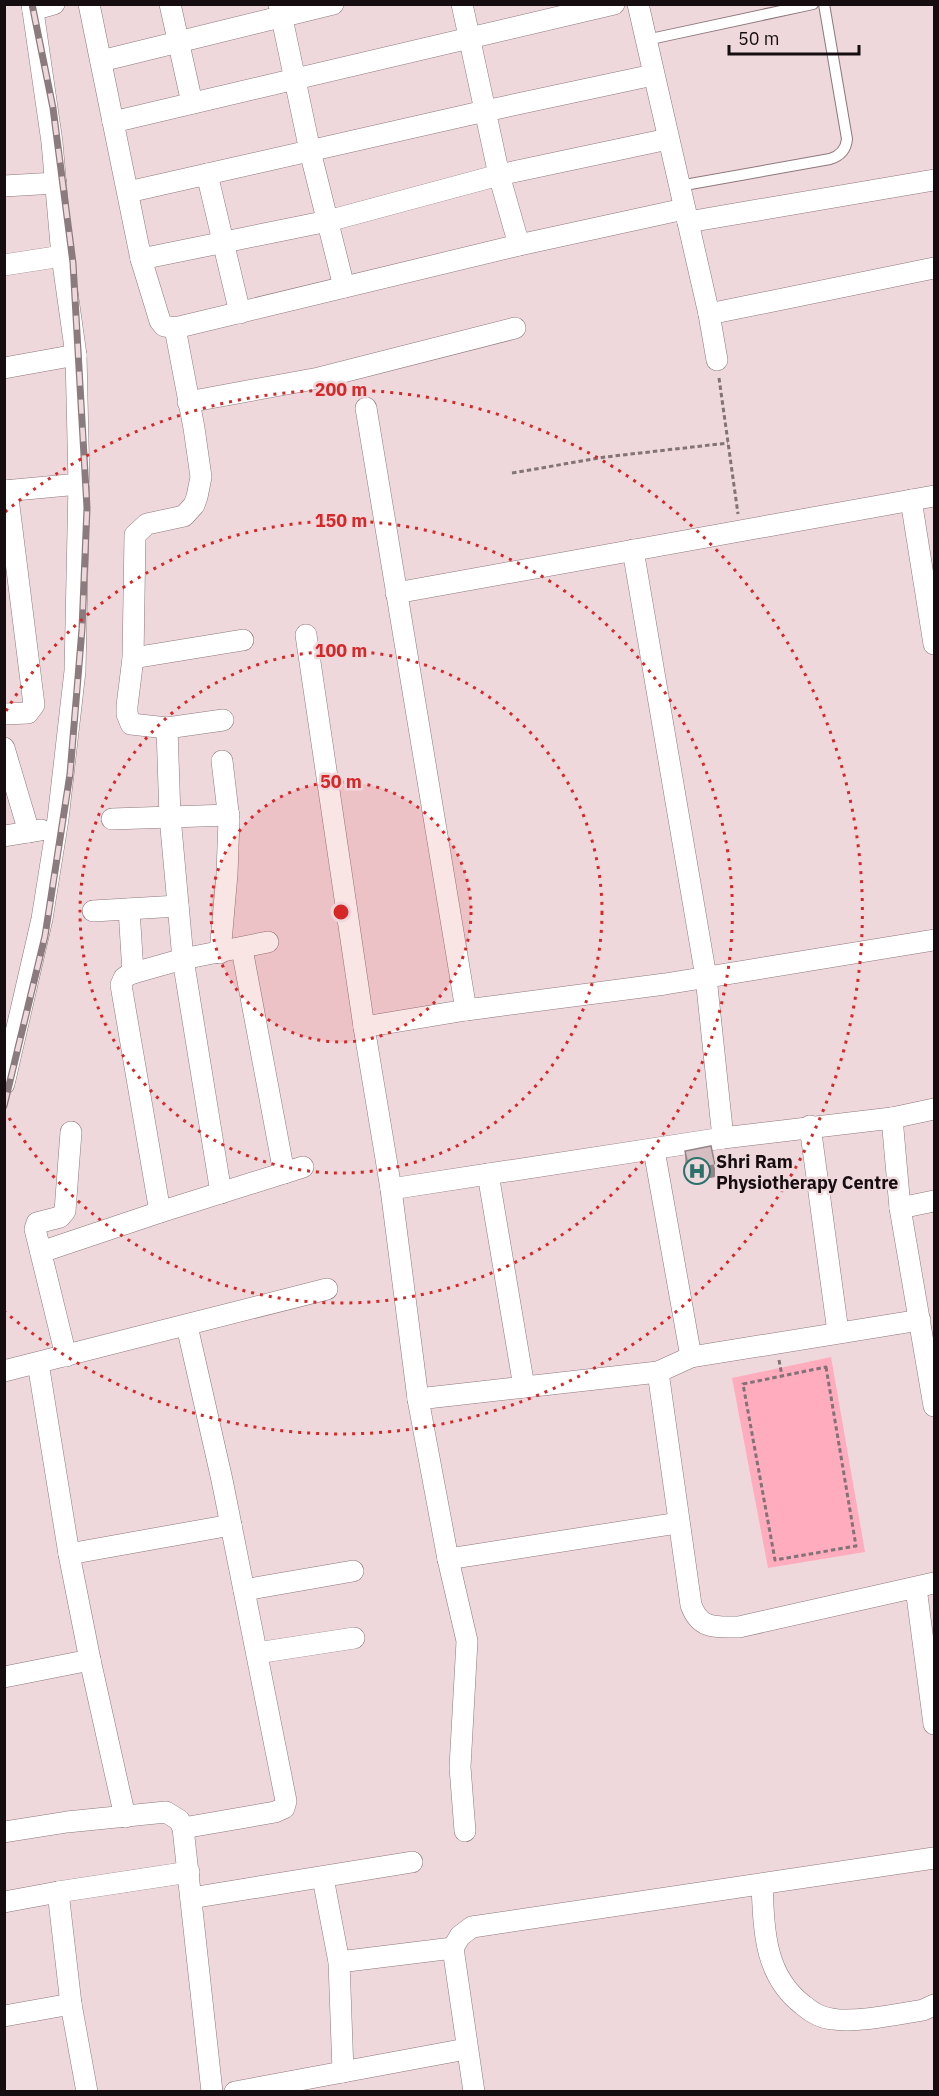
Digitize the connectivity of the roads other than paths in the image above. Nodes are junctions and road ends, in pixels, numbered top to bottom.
1 (54, 4) edge
2 (89, 4) edge
3 (170, 4) edge
4 (333, 4) edge
5 (462, 4) edge
6 (614, 4) edge
7 (638, 4) edge
8 (813, 4) edge
9 (824, 4) edge
10 (32, 7) edge
11 (280, 11) edge
12 (470, 38) junction
13 (646, 40) junction
14 (178, 42) junction
15 (101, 61) junction
16 (653, 75) junction
17 (295, 79) junction
18 (192, 103) junction
19 (485, 111) junction
20 (113, 122) junction
21 (668, 139) junction
22 (310, 151) junction
23 (207, 174) junction
24 (499, 175) junction
25 (934, 180) edge
26 (56, 183) junction
27 (4, 186) edge
28 (679, 186) junction
29 (128, 192) junction
30 (686, 215) junction
31 (328, 221) junction
32 (225, 242) junction
33 (519, 245) junction
34 (62, 256) junction
35 (141, 259) junction
36 (4, 266) edge
37 (934, 268) edge
38 (344, 287) junction
39 (240, 313) junction
40 (709, 314) junction
41 (175, 328) junction
42 (515, 328) dead end
43 (76, 355) junction
44 (717, 360) road end
45 (5, 367) edge
46 (188, 402) junction
47 (366, 408) dead end
48 (79, 484) junction
49 (6, 490) edge
50 (934, 496) edge
51 (911, 500) junction
52 (633, 550) junction
53 (396, 593) junction
54 (306, 635) dead end
55 (243, 640) dead end
56 (934, 644) edge
57 (133, 658) junction
58 (4, 714) edge
59 (223, 720) dead end
60 (167, 728) junction
61 (4, 747) edge
62 (222, 761) dead end
63 (229, 815) junction
64 (170, 817) junction
65 (112, 819) dead end
66 (57, 828) junction
67 (29, 832) junction
68 (4, 836) edge
69 (178, 906) junction
70 (129, 909) junction
71 (93, 911) dead end
72 (934, 940) edge
73 (268, 942) dead end
74 (242, 949) junction
75 (220, 953) junction
76 (183, 959) junction
77 (133, 973) junction
78 (705, 977) junction
79 (466, 1010) junction
80 (364, 1027) junction
81 (4, 1084) edge
82 (934, 1109) edge
83 (892, 1118) junction
84 (810, 1126) junction
85 (71, 1132) dead end
86 (723, 1138) junction
87 (654, 1150) junction
88 (488, 1174) junction
89 (391, 1189) junction
90 (221, 1193) junction
91 (934, 1201) edge
92 (900, 1208) junction
93 (160, 1212) junction
94 (41, 1252) junction
95 (327, 1289) dead end
96 (920, 1320) junction
97 (187, 1326) junction
98 (838, 1332) junction
99 (66, 1356) junction
100 (691, 1357) junction
101 (38, 1363) junction
102 (4, 1371) edge
103 (658, 1372) junction
104 (524, 1387) junction
105 (933, 1393) edge
106 (418, 1399) junction
107 (678, 1523) junction
108 (231, 1525) junction
109 (69, 1554) junction
110 (448, 1559) junction
111 (353, 1571) dead end
112 (925, 1586) edge
113 (244, 1590) junction
114 (354, 1638) dead end
115 (257, 1653) junction
116 (90, 1660) junction
117 (4, 1677) edge
118 (934, 1724) edge
119 (125, 1817) junction
120 (183, 1828) junction
121 (465, 1831) dead end
122 (4, 1832) edge
123 (934, 1858) edge
124 (412, 1862) dead end
125 (189, 1872) junction
126 (323, 1878) junction
127 (762, 1884) junction
128 (58, 1892) junction
129 (191, 1898) junction
130 (4, 1902) edge
131 (453, 1948) junction
132 (339, 1962) junction
133 (71, 2004) junction
134 (934, 2005) edge
135 (4, 2016) edge
136 (466, 2049) junction
137 (343, 2072) junction
138 (87, 2091) edge
139 (212, 2091) edge
140 (235, 2091) edge
141 (474, 2091) edge

1 - 10 street
2 - 15 street
3 - 14 street
4 - 11 street
5 - 12 street
6 - 12 street
7 - 13 street
8 - 13 lane
9 - 28 lane
10 - 26 street
11 - 14 street
11 - 17 street
12 - 17 street
12 - 19 street
13 - 16 street
14 - 15 street
14 - 18 street
15 - 20 street
16 - 19 street
16 - 21 street
17 - 18 street
17 - 22 street
18 - 20 street
19 - 22 street
19 - 24 street
20 - 29 street
21 - 24 street
21 - 28 street
22 - 23 street
22 - 31 street
23 - 29 street
23 - 32 street
24 - 31 street
24 - 33 street
25 - 30 street
26 - 27 street
26 - 34 street
28 - 30 street
29 - 35 street
30 - 33 street
30 - 40 street
31 - 32 street
31 - 38 street
32 - 35 street
32 - 39 street
33 - 38 street
34 - 36 street
34 - 43 street
35 - 41 street
37 - 40 street
38 - 39 street
39 - 41 street
40 - 44 street
41 - 46 street
42 - 46 street
43 - 45 street
43 - 48 street
46 - 57 street
47 - 53 street
48 - 49 street
48 - 66 street
49 - 58 street
50 - 51 street
51 - 52 street
51 - 56 street
52 - 53 street
52 - 78 street
53 - 79 street
54 - 80 street
55 - 57 street
57 - 60 street
59 - 60 street
60 - 64 street
61 - 67 street
62 - 63 street
63 - 64 street
63 - 75 street
64 - 65 street
64 - 69 street
66 - 67 street
66 - 81 street
67 - 68 street
69 - 70 street
69 - 76 street
70 - 71 street
70 - 77 street
72 - 78 street
73 - 74 street
74 - 75 street
74 - 90 street
75 - 76 street
76 - 77 street
76 - 90 street
77 - 93 street
78 - 79 street
78 - 86 street
79 - 80 street
80 - 89 street
82 - 83 street
83 - 84 street
83 - 92 street
84 - 86 street
84 - 98 street
85 - 94 street
86 - 87 street
87 - 88 street
87 - 100 street
88 - 89 street
88 - 104 street
89 - 106 street
90 - 93 street
91 - 92 street
92 - 96 street
93 - 94 street
94 - 99 street
95 - 97 street
96 - 98 street
96 - 105 street
97 - 99 street
97 - 108 street
98 - 100 street
99 - 101 street
100 - 103 street
101 - 102 street
101 - 109 street
103 - 104 street
103 - 107 street
104 - 106 street
106 - 110 street
107 - 110 street
107 - 112 street
108 - 109 street
108 - 113 street
109 - 116 street
110 - 121 street
111 - 113 street
112 - 118 street
113 - 115 street
114 - 115 street
115 - 120 street
116 - 117 street
116 - 119 street
119 - 120 street
119 - 122 street
120 - 125 street
123 - 127 street
124 - 126 street
125 - 128 street
125 - 129 street
126 - 129 street
126 - 132 street
127 - 131 street
127 - 134 street
128 - 130 street
128 - 133 street
129 - 139 street
131 - 132 street
131 - 136 street
132 - 137 street
133 - 135 street
133 - 138 street
136 - 137 street
136 - 141 street
137 - 140 street

